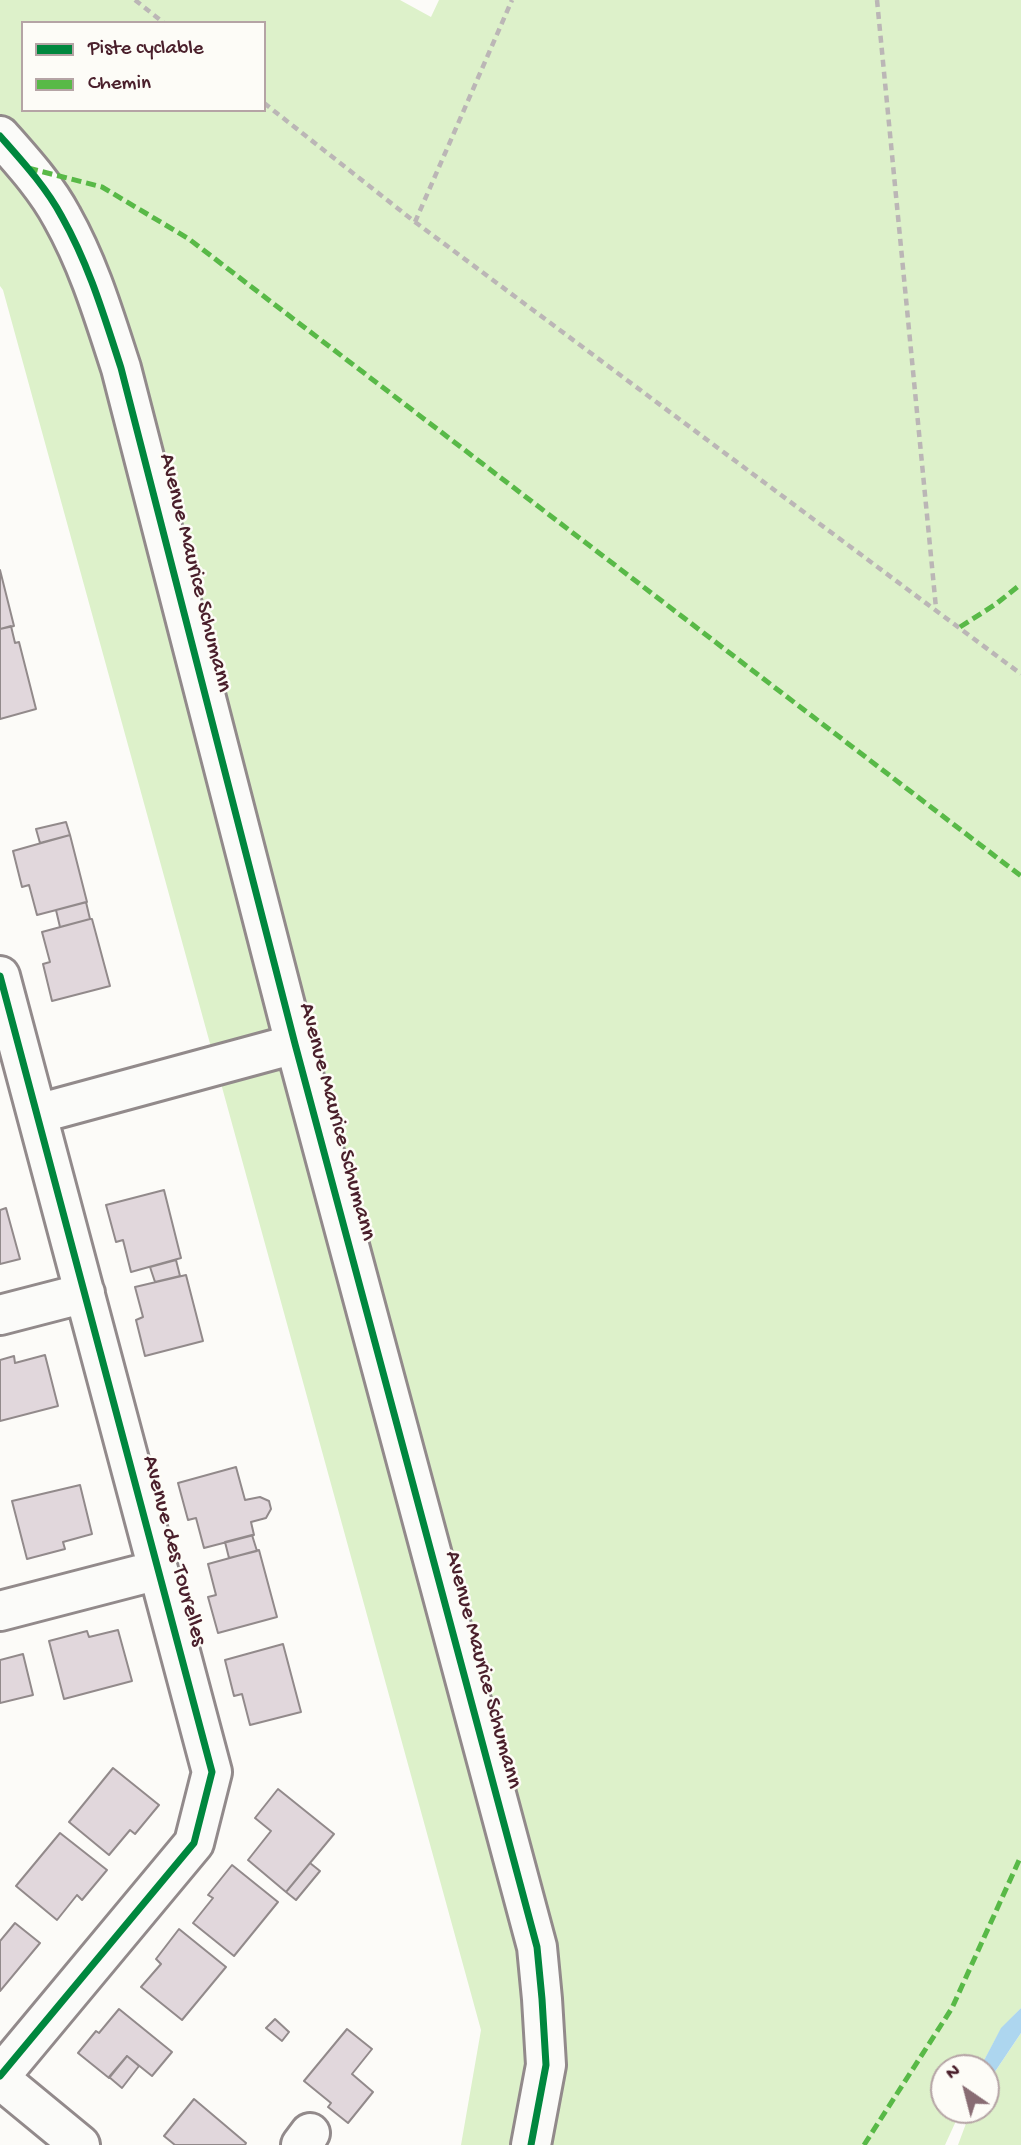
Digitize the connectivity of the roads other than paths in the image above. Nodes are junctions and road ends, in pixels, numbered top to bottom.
1 (0, 136) edge
2 (0, 976) edge
3 (295, 1044) junction
4 (37, 1114) junction
5 (85, 1293) junction
6 (0, 1315) edge
7 (158, 1570) junction
8 (0, 1611) edge
9 (0, 2077) edge
10 (74, 2143) edge
11 (531, 2145) edge

1 - 3 street, Avenue Maurice Schumann
2 - 4 street, Avenue des Tourelles
3 - 4 street
3 - 11 street, Avenue Maurice Schumann
4 - 5 street, Avenue des Tourelles
5 - 6 street
5 - 7 street, Avenue des Tourelles
7 - 8 street
7 - 9 street, Avenue des Tourelles
9 - 10 street

